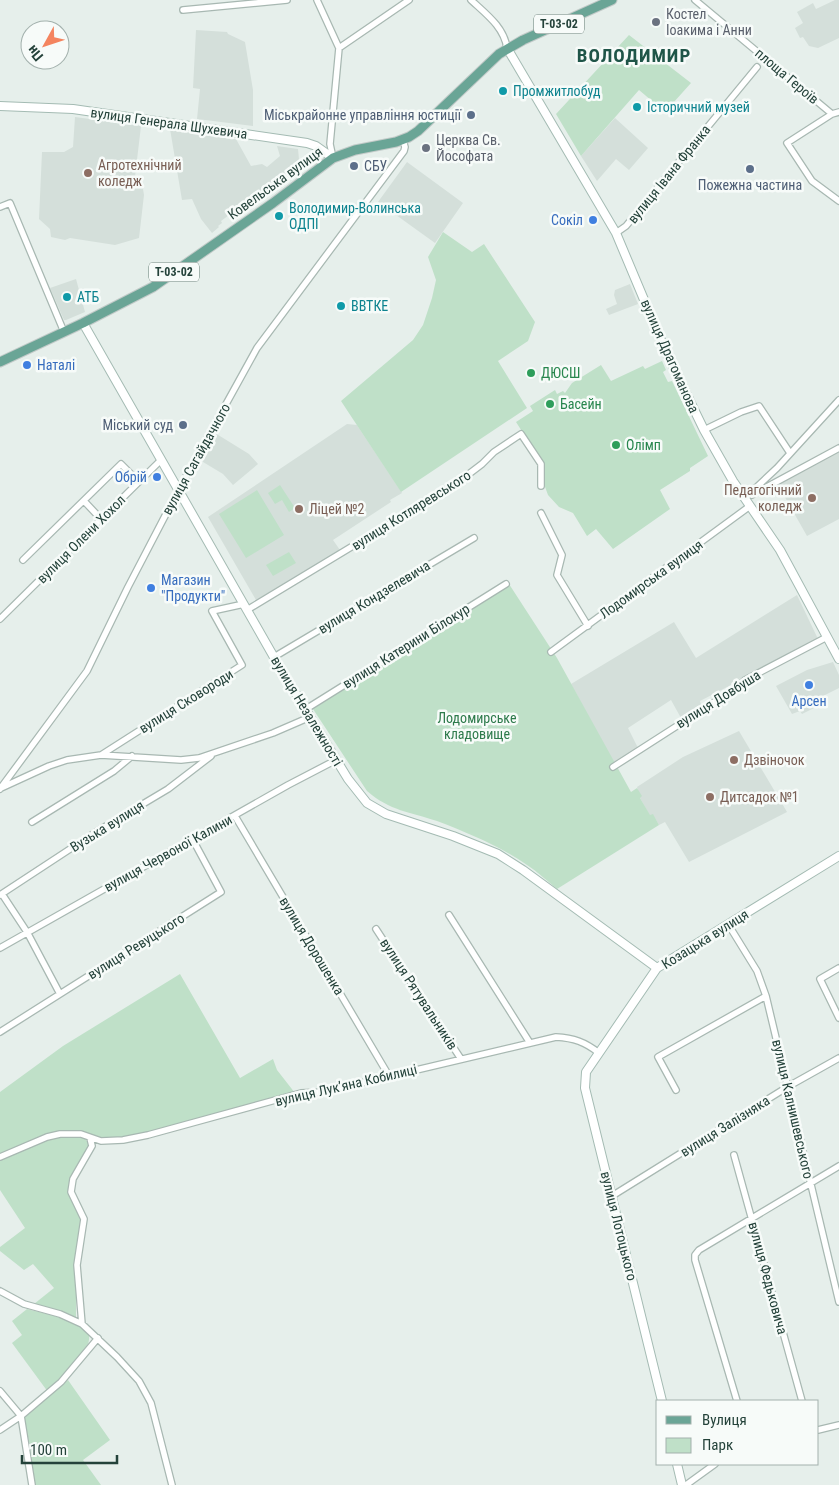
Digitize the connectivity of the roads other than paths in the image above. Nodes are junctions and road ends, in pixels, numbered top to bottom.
1 (287, 0) edge
2 (317, 0) edge
3 (409, 0) edge
4 (471, 0) edge
5 (612, 0) edge
6 (695, 0) edge
7 (183, 10) dead end
8 (339, 48) junction
9 (508, 48) junction
10 (757, 67) dead end
11 (0, 106) edge
12 (839, 112) edge
13 (832, 114) junction
14 (403, 140) junction
15 (333, 158) junction
16 (839, 201) edge
17 (0, 207) edge
18 (616, 233) junction
19 (83, 323) junction
20 (64, 332) junction
21 (0, 362) edge
22 (839, 400) edge
23 (704, 430) junction
24 (839, 448) edge
25 (790, 453) junction
26 (162, 460) junction
27 (139, 482) junction
28 (541, 486) dead end
29 (178, 491) junction
30 (745, 498) junction
31 (84, 501) junction
32 (750, 506) junction
33 (541, 513) dead end
34 (101, 519) junction
35 (474, 538) dead end
36 (23, 560) dead end
37 (506, 584) dead end
38 (245, 607) junction
39 (0, 619) edge
40 (588, 626) junction
41 (827, 637) junction
42 (552, 652) dead end
43 (274, 657) junction
44 (839, 660) edge
45 (306, 709) junction
46 (310, 717) junction
47 (101, 755) junction
48 (213, 755) junction
49 (132, 756) junction
50 (336, 760) junction
51 (613, 767) dead end
52 (0, 789) edge
53 (235, 816) junction
54 (32, 822) dead end
55 (193, 840) junction
56 (839, 856) edge
57 (1, 895) edge
58 (449, 915) dead end
59 (728, 924) junction
60 (376, 929) dead end
61 (27, 932) junction
62 (0, 948) edge
63 (657, 968) junction
64 (839, 968) edge
65 (60, 994) junction
66 (766, 996) junction
67 (839, 1018) edge
68 (0, 1032) edge
69 (530, 1043) junction
70 (599, 1053) junction
71 (839, 1058) edge
72 (461, 1059) junction
73 (389, 1076) junction
74 (788, 1086) junction
75 (676, 1090) dead end
76 (90, 1138) junction
77 (734, 1155) dead end
78 (0, 1157) edge
79 (839, 1166) edge
80 (810, 1183) junction
81 (612, 1196) junction
82 (752, 1217) junction
83 (0, 1291) edge
84 (839, 1302) edge
85 (82, 1324) junction
86 (98, 1338) junction
87 (0, 1391) edge
88 (662, 1400) edge
89 (738, 1400) edge
90 (802, 1400) edge
91 (21, 1416) junction
92 (839, 1425) edge
93 (0, 1430) edge
94 (819, 1430) edge
95 (677, 1465) edge
96 (714, 1465) edge
97 (32, 1485) edge
98 (172, 1485) edge
99 (684, 1485) edge

1 - 7 street
2 - 8 street
3 - 8 street
4 - 9 street
5 - 9 main road, Ковельська вулиця / Т-03-02
6 - 13 street, площа Героїв
8 - 15 street
9 - 14 main road, Ковельська вулиця / Т-03-02
9 - 18 street, вулиця Драгоманова
10 - 18 street, вулиця Івана Франка
11 - 15 street, вулиця Генерала Шухевича
12 - 13 street
13 - 16 street
14 - 15 main road, Ковельська вулиця / Т-03-02
14 - 29 street, вулиця Сагайдачного
15 - 19 main road, Ковельська вулиця / Т-03-02
17 - 20 street
18 - 23 street, вулиця Драгоманова
19 - 20 main road, Ковельська вулиця / Т-03-02
19 - 26 street, вулиця Незалежності
20 - 21 main road, Ковельська вулиця / Т-03-02
22 - 25 street
23 - 25 street
23 - 30 street, вулиця Драгоманова
24 - 30 street
25 - 30 street
26 - 27 street, вулиця Олени Хохол
26 - 29 street, вулиця Незалежності
27 - 31 street
27 - 34 street, вулиця Олени Хохол
28 - 38 street, вулиця Котляревського
29 - 38 street, вулиця Незалежності
29 - 52 street, вулиця Сагайдачного
30 - 32 street, вулиця Драгоманова
31 - 34 street
31 - 36 street
32 - 40 street, Лодомирська вулиця
32 - 41 street, вулиця Драгоманова
33 - 40 street
34 - 39 street, вулиця Олени Хохол
35 - 43 street, вулиця Кондзелевича
37 - 45 street, вулиця Катерини Білокур
38 - 43 street, вулиця Незалежності
38 - 47 street, вулиця Сковороди
40 - 42 street, Лодомирська вулиця
41 - 44 street, вулиця Драгоманова
41 - 51 street, вулиця Довбуша
43 - 45 street, вулиця Незалежності
45 - 46 street, вулиця Незалежності
46 - 48 street
46 - 50 street, вулиця Незалежності
47 - 49 street
47 - 52 street
48 - 49 street
48 - 57 street, Вузька вулиця
49 - 54 street
50 - 53 street, вулиця Червоної Калини
50 - 63 street, вулиця Незалежності
53 - 55 street, вулиця Червоної Калини
53 - 73 street, вулиця Дорошенка
55 - 61 street, вулиця Червоної Калини
55 - 65 street, вулиця Ревуцького
56 - 59 street, Козацька вулиця
57 - 61 street
58 - 69 street
59 - 63 street, Козацька вулиця
59 - 66 street, вулиця Калнишевського
60 - 72 street, вулиця Рятувальників
61 - 62 street, вулиця Червоної Калини
61 - 65 street
63 - 70 street, Козацька вулиця
64 - 67 street
65 - 68 street, вулиця Ревуцького
66 - 74 street, вулиця Калнишевського
66 - 75 street
69 - 70 street, вулиця Лукʼяна Кобилиці
69 - 72 street, вулиця Лукʼяна Кобилиці
70 - 81 street, вулиця Лотоцького
71 - 74 street, вулиця Залізняка
72 - 73 street, вулиця Лукʼяна Кобилиці
73 - 76 street, вулиця Лукʼяна Кобилиці
74 - 80 street, вулиця Калнишевського
74 - 81 street, вулиця Залізняка
76 - 78 street, вулиця Лукʼяна Кобилиці
76 - 85 street
77 - 82 street, вулиця Федьковича
79 - 80 street
80 - 82 street
80 - 84 street, вулиця Калнишевського
81 - 88 street, вулиця Лотоцького
82 - 89 street
82 - 90 street, вулиця Федьковича
83 - 85 street
85 - 86 street
86 - 91 street
86 - 98 street
87 - 91 street
91 - 93 street
91 - 97 street
92 - 94 street
95 - 99 street
96 - 99 street

